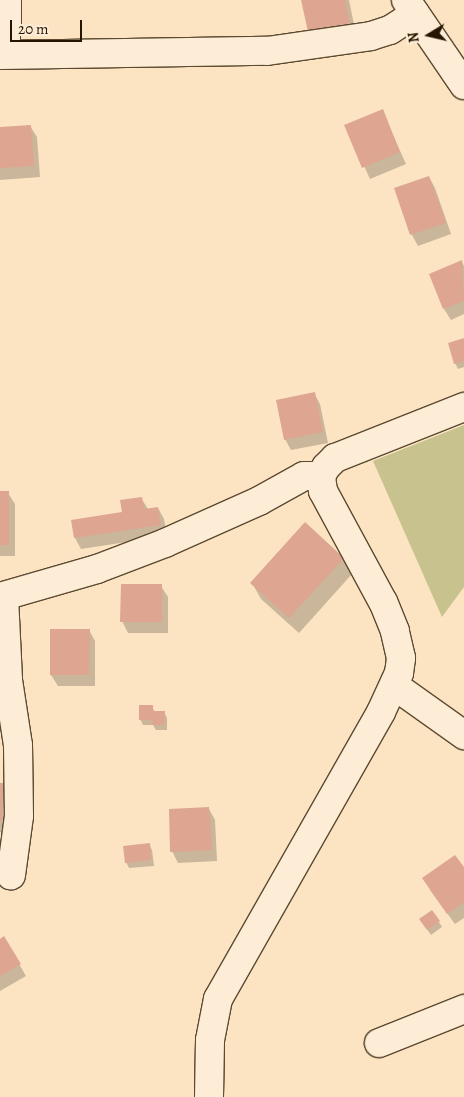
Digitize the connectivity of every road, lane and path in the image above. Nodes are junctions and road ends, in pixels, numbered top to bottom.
1 (7, 0) edge
2 (410, 7) edge
3 (3, 55) edge
4 (464, 86) edge
5 (464, 407) edge
6 (321, 476) junction
7 (2, 597) edge
8 (395, 686) junction
9 (464, 735) edge
10 (11, 876) dead end
11 (464, 1009) edge
12 (379, 1043) dead end
13 (209, 1097) edge

1 - 3 street
2 - 3 street
2 - 4 street
5 - 6 street
6 - 7 street
6 - 8 street
7 - 10 street
8 - 9 street
8 - 13 street
11 - 12 street

